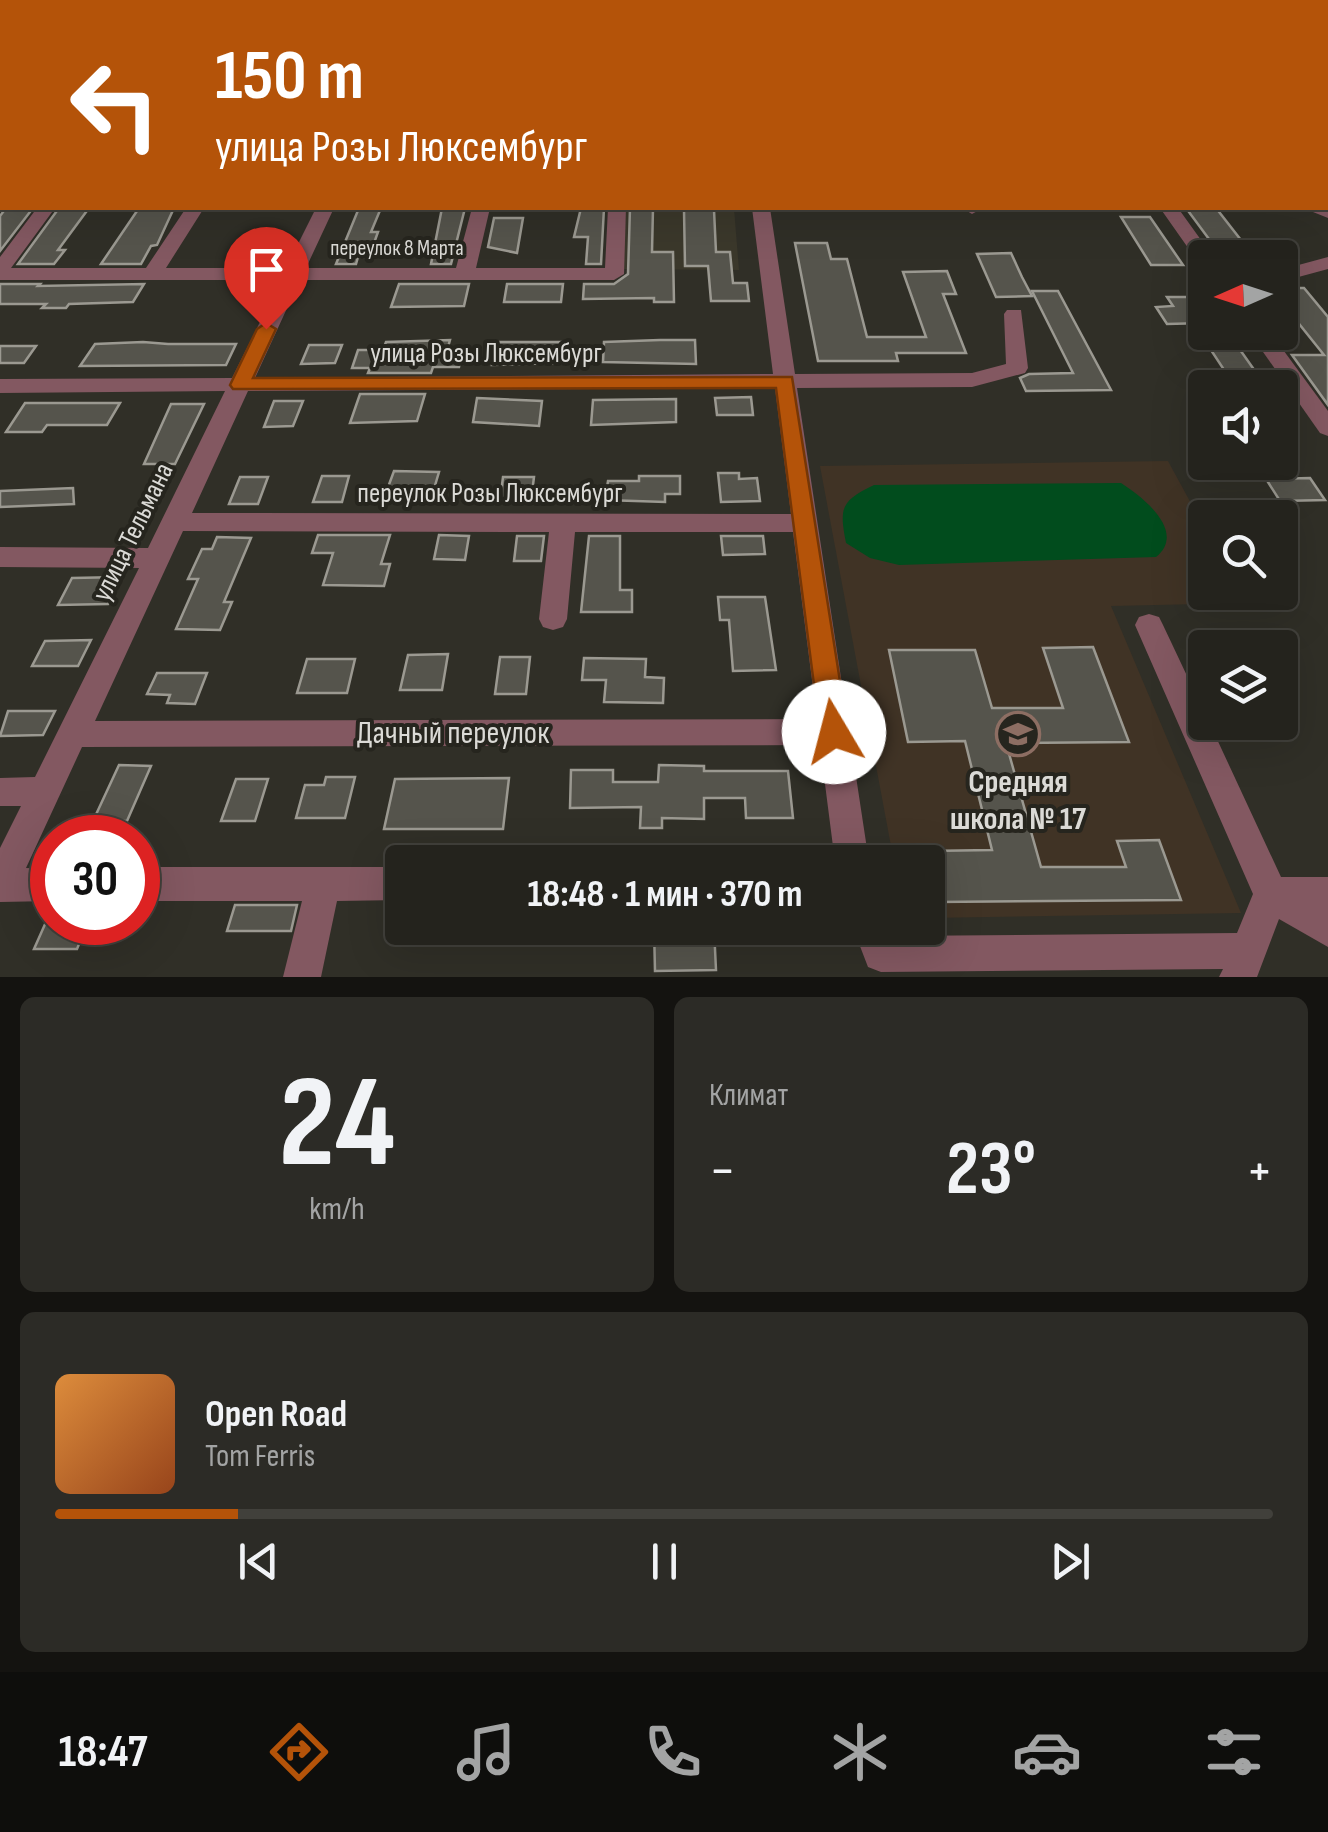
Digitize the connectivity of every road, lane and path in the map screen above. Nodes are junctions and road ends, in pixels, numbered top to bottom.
1 (45, 210) edge
2 (194, 210) edge
3 (324, 210) edge
4 (480, 210) edge
5 (617, 210) edge
6 (761, 210) edge
7 (1170, 210) edge
8 (1192, 240) edge
9 (1328, 263) edge
10 (1298, 271) edge
11 (0, 272) edge
12 (294, 273) junction
13 (464, 273) junction
14 (153, 274) junction
15 (1014, 314) dead end
16 (1272, 350) edge
17 (785, 382) junction
18 (240, 385) junction
19 (0, 386) edge
20 (1328, 428) edge
21 (174, 522) junction
22 (563, 523) junction
23 (805, 523) junction
24 (0, 557) edge
25 (157, 558) junction
26 (553, 619) dead end
27 (1150, 626) dead end
28 (834, 732) junction
29 (72, 734) junction
30 (45, 791) junction
31 (0, 792) edge
32 (850, 845) edge
33 (30, 884) edge
34 (160, 884) edge
35 (322, 884) junction
36 (385, 884) edge
37 (0, 885) edge
38 (1271, 894) junction
39 (1328, 894) edge
40 (1328, 929) edge
41 (878, 945) edge
42 (1245, 964) edge
43 (302, 977) edge

1 - 11 street
2 - 14 street
3 - 12 street, улица Тельмана
4 - 13 street
5 - 13 street, переулок 8 Марта
6 - 17 street
7 - 8 street
9 - 10 street
11 - 14 street, переулок 8 Марта
12 - 13 street, переулок 8 Марта
12 - 14 street, переулок 8 Марта
12 - 18 street, улица Тельмана
15 - 17 street, улица Розы Люксембург
16 - 20 street
17 - 18 street, улица Розы Люксембург
17 - 23 street
18 - 19 street, улица Розы Люксембург
18 - 21 street, улица Тельмана
21 - 22 street, переулок Розы Люксембург
21 - 25 street, улица Тельмана
22 - 23 street, переулок Розы Люксембург
22 - 26 street
23 - 28 street
24 - 25 street
25 - 29 street, улица Тельмана
27 - 38 street
28 - 29 street, Дачный переулок
28 - 32 street
29 - 30 street, улица Тельмана
30 - 31 street
30 - 37 street, улица Тельмана
33 - 37 street
34 - 35 street
35 - 36 street
35 - 43 street
38 - 39 street
38 - 40 street
38 - 42 street
41 - 42 street

